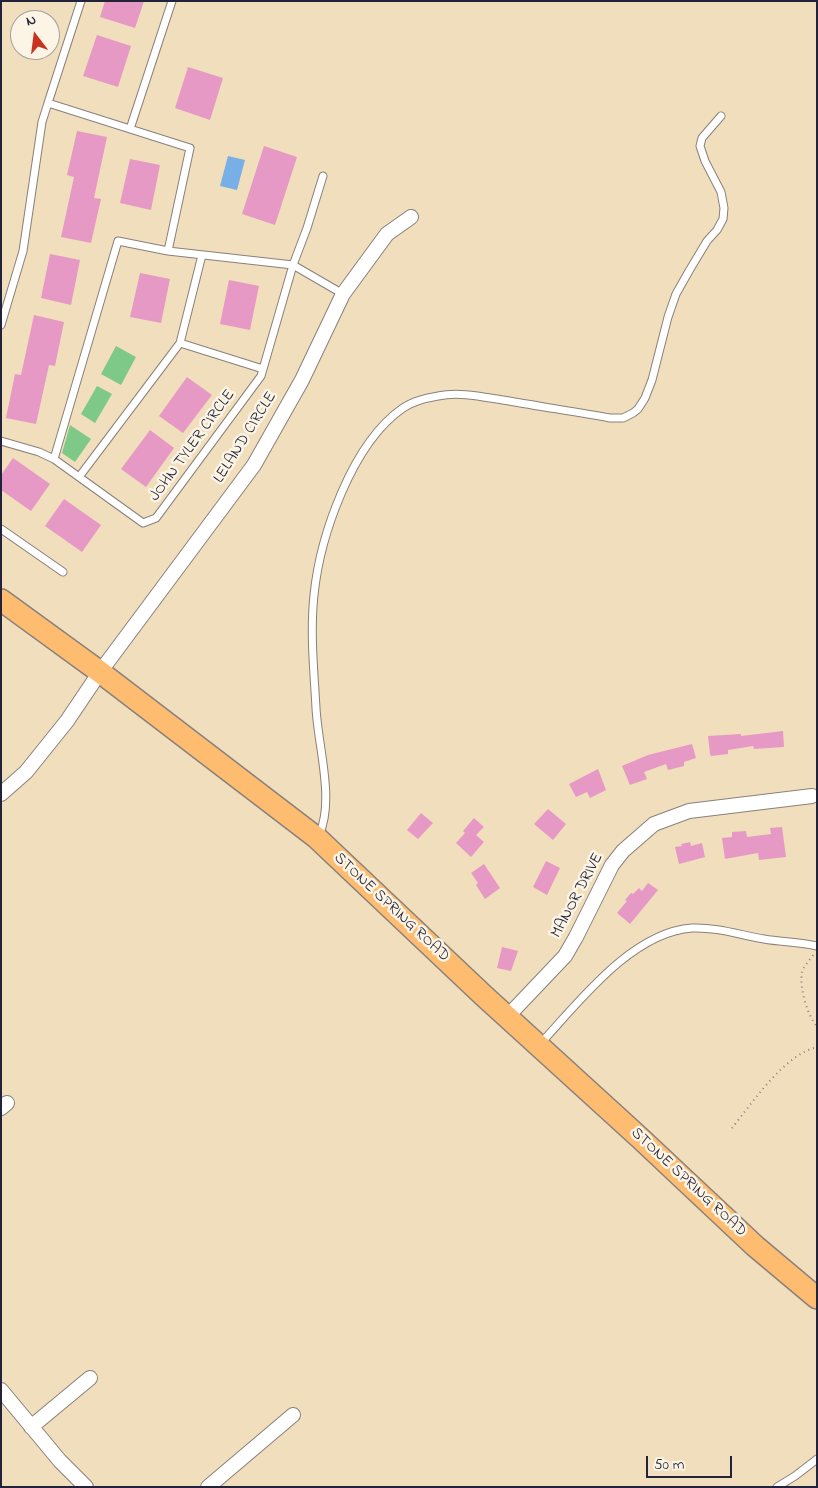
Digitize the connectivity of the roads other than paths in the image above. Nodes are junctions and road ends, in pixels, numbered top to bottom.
1 (81, 1) edge
2 (172, 1) edge
3 (48, 103) junction
4 (721, 116) dead end
5 (130, 129) junction
6 (323, 176) dead end
7 (410, 217) dead end
8 (168, 251) junction
9 (202, 255) junction
10 (293, 265) junction
11 (343, 294) junction
12 (1, 325) edge
13 (180, 343) junction
14 (263, 369) junction
15 (1, 441) edge
16 (54, 458) junction
17 (79, 476) junction
18 (1, 529) edge
19 (63, 572) dead end
20 (1, 600) edge
21 (100, 672) junction
22 (1, 794) edge
23 (812, 796) dead end
24 (317, 838) junction
25 (817, 948) edge
26 (507, 1017) junction
27 (539, 1046) junction
28 (755, 1246) junction
29 (817, 1298) edge
30 (817, 1314) edge
31 (90, 1378) dead end
32 (1, 1390) edge
33 (293, 1415) dead end
34 (32, 1427) junction
35 (817, 1459) edge
36 (86, 1487) edge
37 (208, 1487) edge
38 (777, 1487) edge

1 - 3 lane
2 - 5 lane
3 - 5 lane
3 - 12 lane
4 - 24 lane
5 - 8 lane
6 - 10 lane, JOHN TYLER CIRCLE
7 - 11 street, LELAND CIRCLE
8 - 9 lane
8 - 16 lane
9 - 10 lane
9 - 13 lane
10 - 11 lane
10 - 14 lane, JOHN TYLER CIRCLE
11 - 21 street, LELAND CIRCLE
13 - 14 lane
13 - 17 lane
14 - 17 lane, JOHN TYLER CIRCLE
15 - 16 lane, JOHN TYLER CIRCLE
16 - 17 lane, JOHN TYLER CIRCLE
18 - 19 lane
20 - 21 main road, STONE SPRING ROAD
21 - 22 street, LELAND CIRCLE
21 - 24 main road, STONE SPRING ROAD
23 - 26 street, MANOR DRIVE
24 - 26 main road, STONE SPRING ROAD
25 - 27 lane
26 - 27 main road, STONE SPRING ROAD
27 - 28 main road, STONE SPRING ROAD
28 - 29 main road, STONE SPRING ROAD
28 - 30 main road, STONE SPRING ROAD
31 - 34 street
32 - 34 street
33 - 37 street
34 - 36 street
35 - 38 lane

